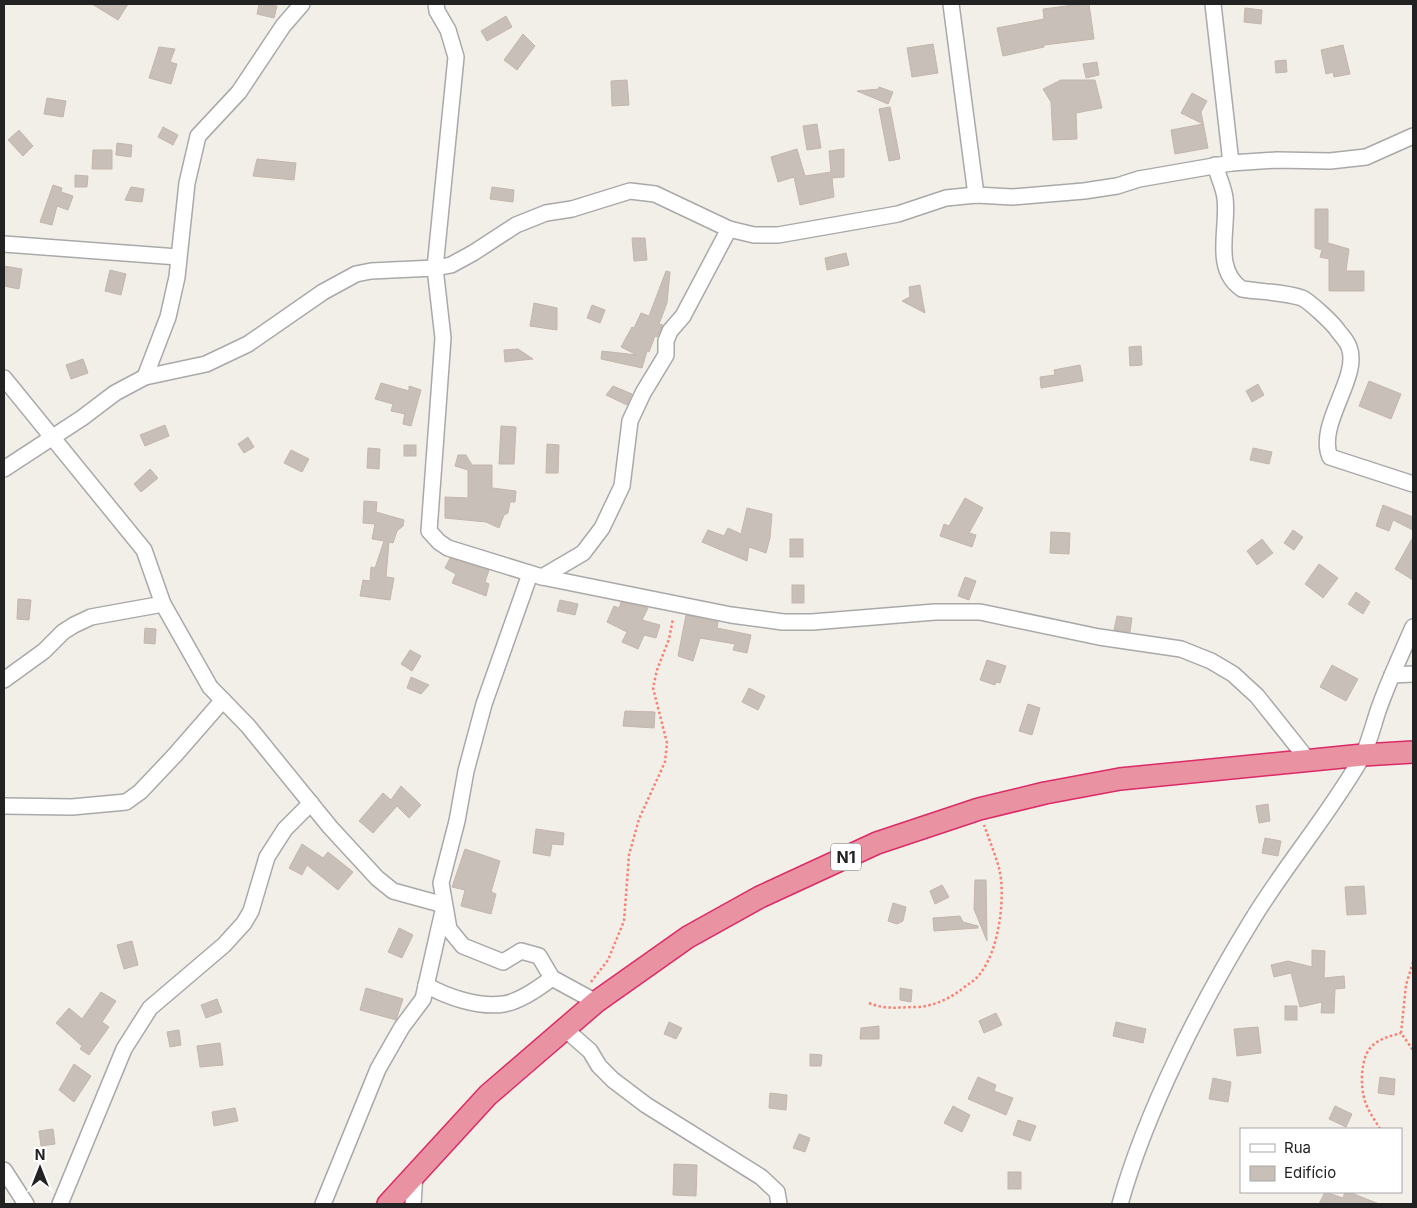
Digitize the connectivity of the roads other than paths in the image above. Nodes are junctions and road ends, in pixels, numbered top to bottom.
1 (302, 4) edge
2 (436, 4) edge
3 (951, 4) edge
4 (1213, 4) edge
5 (1413, 136) edge
6 (1231, 163) junction
7 (1215, 165) junction
8 (976, 195) junction
9 (729, 229) junction
10 (4, 244) edge
11 (178, 257) junction
12 (434, 268) junction
13 (145, 377) junction
14 (4, 378) edge
15 (53, 436) junction
16 (4, 469) edge
17 (1413, 484) edge
18 (536, 576) junction
19 (163, 604) junction
20 (1413, 627) edge
21 (1413, 674) edge
22 (1392, 675) junction
23 (4, 680) edge
24 (222, 700) junction
25 (1413, 752) edge
26 (1363, 755) junction
27 (1308, 760) junction
28 (311, 803) junction
29 (4, 806) edge
30 (444, 905) junction
31 (552, 978) junction
32 (426, 985) junction
33 (589, 998) junction
34 (565, 1029) junction
35 (4, 1170) edge
36 (415, 1174) junction
37 (26, 1204) edge
38 (60, 1204) edge
39 (323, 1204) edge
40 (388, 1204) edge
41 (413, 1204) edge
42 (779, 1204) edge
43 (1120, 1204) edge

1 - 11 street
2 - 12 street
3 - 8 street
4 - 6 street
5 - 6 street
6 - 7 street
7 - 8 street
7 - 17 street
8 - 9 street
9 - 12 street
9 - 18 street
10 - 11 street
11 - 13 street
12 - 13 street
12 - 18 street
13 - 15 street
14 - 15 street
15 - 16 street
15 - 19 street
18 - 27 street
18 - 30 street
19 - 23 street
19 - 24 street
20 - 22 street
21 - 22 street
22 - 26 street
24 - 28 street
24 - 29 street
25 - 26 highway, N1
26 - 27 highway, N1
26 - 43 street
27 - 33 highway, N1
28 - 30 street
28 - 38 street
30 - 31 street
30 - 32 street
31 - 32 street
31 - 33 street
32 - 39 street
33 - 34 highway, N1
34 - 36 highway, N1
34 - 42 street
35 - 37 street
36 - 40 highway, N1
36 - 41 street

